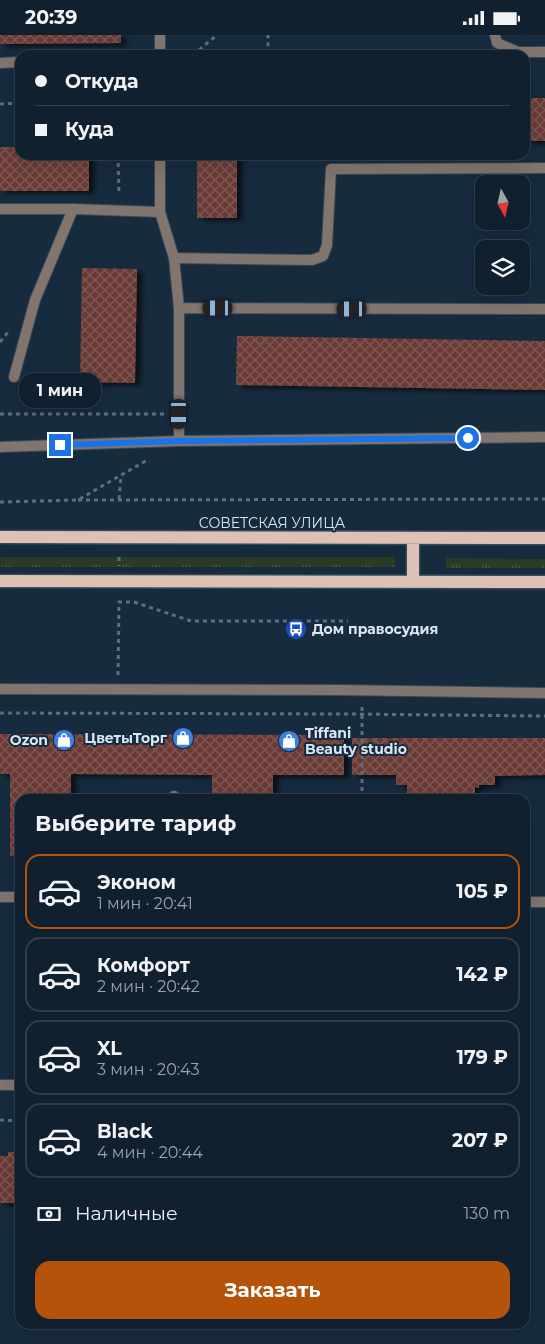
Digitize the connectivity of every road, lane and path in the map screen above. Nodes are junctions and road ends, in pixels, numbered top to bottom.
1 (160, 35) edge
2 (217, 35) edge
3 (268, 35) edge
4 (495, 35) edge
5 (160, 50) edge
6 (198, 50) edge
7 (268, 50) edge
8 (513, 50) edge
9 (530, 52) edge
10 (545, 52) edge
11 (15, 62) edge
12 (0, 63) edge
13 (0, 103) edge
14 (15, 103) edge
15 (118, 160) edge
16 (160, 160) edge
17 (545, 168) edge
18 (0, 209) edge
19 (74, 209) junction
20 (119, 211) junction
21 (160, 212) junction
22 (174, 258) junction
23 (179, 308) junction
24 (545, 309) edge
25 (14, 377) dead end
26 (0, 413) edge
27 (179, 414) junction
28 (545, 437) edge
29 (179, 441) junction
30 (0, 447) edge
31 (154, 456) dead end
32 (121, 475) junction
33 (119, 499) junction
34 (545, 499) edge
35 (78, 500) junction
36 (0, 502) edge
37 (0, 537) edge
38 (413, 538) junction
39 (545, 538) edge
40 (119, 557) dead end
41 (119, 567) dead end
42 (0, 581) edge
43 (413, 581) junction
44 (545, 582) edge
45 (348, 621) dead end
46 (0, 689) edge
47 (117, 689) junction
48 (362, 691) junction
49 (545, 693) edge
50 (0, 713) edge
51 (362, 714) junction
52 (545, 716) edge
53 (362, 794) edge
54 (0, 897) edge
55 (15, 897) edge
56 (530, 902) edge
57 (545, 902) edge
58 (0, 1085) edge
59 (15, 1085) edge
60 (0, 1121) edge
61 (15, 1121) edge

1 - 5 lane
2 - 6 path
3 - 7 path
4 - 8 lane
9 - 10 lane
11 - 12 lane
13 - 14 path
15 - 20 path
16 - 21 lane
17 - 22 lane
18 - 19 lane
19 - 20 lane
19 - 25 lane
20 - 21 lane
21 - 22 lane
22 - 23 lane
23 - 24 lane
23 - 27 lane
26 - 27 path
27 - 29 lane
28 - 29 lane
29 - 30 lane
31 - 32 path
32 - 33 path
32 - 35 path
33 - 34 path
33 - 35 path
35 - 36 path
37 - 38 main road, СОВЕТСКАЯ УЛИЦА
38 - 39 main road, СОВЕТСКАЯ УЛИЦА
38 - 43 main road
40 - 41 path
42 - 43 main road
43 - 44 main road
45 - 47 path
46 - 47 lane
47 - 48 lane
48 - 49 lane
48 - 51 path
50 - 51 path
51 - 52 path
51 - 53 path
54 - 55 lane
56 - 57 lane
58 - 59 lane
60 - 61 path

